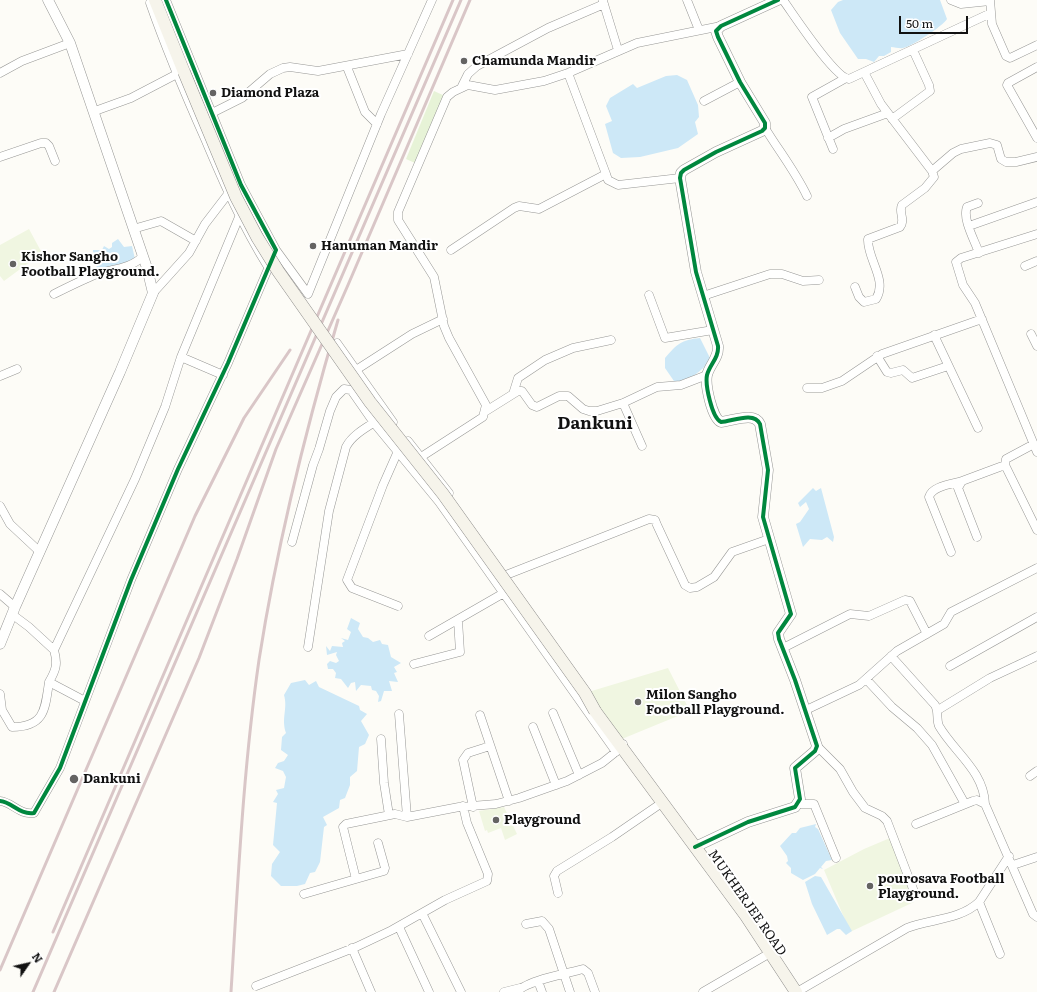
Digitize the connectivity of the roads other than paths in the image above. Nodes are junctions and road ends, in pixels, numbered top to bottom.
1 (48, 0) edge
2 (149, 0) edge
3 (155, 0) edge
4 (166, 0) edge
5 (432, 0) edge
6 (687, 0) edge
7 (778, 0) edge
8 (783, 0) edge
9 (951, 0) edge
10 (990, 1) edge
11 (603, 2) edge
12 (991, 13) junction
13 (721, 26) junction
14 (699, 30) junction
15 (70, 43) junction
16 (1037, 44) edge
17 (618, 50) junction
18 (913, 50) junction
19 (408, 54) junction
20 (347, 67) junction
21 (1037, 67) edge
22 (864, 72) junction
23 (0, 73) edge
24 (568, 73) junction
25 (177, 74) junction
26 (846, 78) junction
27 (740, 82) junction
28 (462, 86) junction
29 (704, 101) dead end
30 (95, 111) junction
31 (212, 113) junction
32 (890, 116) junction
33 (377, 124) junction
34 (765, 128) junction
35 (828, 138) junction
36 (1037, 138) edge
37 (832, 149) dead end
38 (0, 157) edge
39 (1037, 157) edge
40 (55, 161) dead end
41 (932, 171) junction
42 (606, 174) junction
43 (680, 178) junction
44 (228, 194) junction
45 (807, 196) dead end
46 (1037, 202) edge
47 (978, 203) dead end
48 (239, 217) junction
49 (969, 226) junction
50 (133, 229) junction
51 (1037, 234) edge
52 (196, 241) junction
53 (276, 250) junction
54 (451, 250) dead end
55 (979, 253) junction
56 (143, 256) junction
57 (1037, 261) edge
58 (1025, 266) dead end
59 (268, 267) junction
60 (819, 280) dead end
61 (855, 287) dead end
62 (152, 293) junction
63 (54, 294) dead end
64 (648, 295) dead end
65 (703, 296) junction
66 (443, 319) junction
67 (982, 320) junction
68 (713, 330) junction
69 (1031, 334) dead end
70 (934, 335) junction
71 (611, 340) dead end
72 (337, 343) dead end
73 (1037, 346) edge
74 (877, 356) junction
75 (181, 357) junction
76 (948, 366) junction
77 (17, 369) dead end
78 (356, 370) junction
79 (223, 375) junction
80 (0, 376) edge
81 (707, 376) junction
82 (807, 388) dead end
83 (513, 394) junction
84 (623, 403) junction
85 (486, 411) junction
86 (387, 414) junction
87 (374, 423) junction
88 (978, 428) dead end
89 (642, 446) dead end
90 (1035, 448) edge
91 (398, 451) junction
92 (422, 457) junction
93 (1005, 465) junction
94 (962, 481) junction
95 (0, 506) edge
96 (1037, 530) edge
97 (977, 537) dead end
98 (769, 539) junction
99 (292, 542) dead end
100 (40, 552) junction
101 (951, 552) dead end
102 (1037, 568) edge
103 (506, 575) junction
104 (0, 594) edge
105 (502, 594) junction
106 (398, 606) dead end
107 (14, 611) junction
108 (1037, 617) edge
109 (458, 620) junction
110 (927, 634) junction
111 (429, 636) dead end
112 (0, 644) edge
113 (308, 647) dead end
114 (783, 648) junction
115 (54, 650) junction
116 (891, 656) junction
117 (1037, 656) edge
118 (414, 664) dead end
119 (950, 666) dead end
120 (866, 679) junction
121 (49, 682) junction
122 (0, 694) edge
123 (85, 701) junction
124 (806, 710) junction
125 (938, 710) junction
126 (553, 713) dead end
127 (399, 714) dead end
128 (480, 715) dead end
129 (533, 727) dead end
130 (381, 739) dead end
131 (490, 746) junction
132 (817, 746) junction
133 (619, 750) junction
134 (579, 775) junction
135 (556, 786) junction
136 (0, 801) edge
137 (509, 801) junction
138 (663, 802) junction
139 (799, 804) junction
140 (965, 804) junction
141 (985, 804) junction
142 (463, 806) junction
143 (473, 807) junction
144 (389, 815) junction
145 (407, 817) junction
146 (916, 824) dead end
147 (378, 843) dead end
148 (695, 847) junction
149 (1009, 856) junction
150 (1037, 857) edge
151 (836, 858) dead end
152 (1013, 865) junction
153 (356, 879) junction
154 (558, 893) dead end
155 (304, 894) dead end
156 (915, 894) dead end
157 (979, 902) junction
158 (422, 913) junction
159 (1037, 917) edge
160 (526, 924) dead end
161 (399, 927) junction
162 (352, 948) junction
163 (770, 953) junction
164 (1000, 954) dead end
165 (564, 974) junction
166 (538, 981) junction
167 (256, 986) dead end
168 (519, 990) edge
169 (371, 992) edge
170 (429, 992) edge
171 (461, 992) edge
172 (504, 992) edge
173 (542, 992) edge
174 (570, 992) edge
175 (595, 992) edge
176 (703, 992) edge
177 (797, 992) edge

1 - 15 street
2 - 25 street
3 - 133 main road, MUKHERJEE ROAD, bridge
4 - 31 street
5 - 19 street
6 - 14 street
7 - 13 street
8 - 26 street
9 - 10 street
10 - 12 street
11 - 17 street
11 - 28 street
12 - 16 street
12 - 18 street
13 - 14 street
13 - 27 street
14 - 17 street
15 - 23 street
15 - 30 street
17 - 24 street
18 - 22 street
18 - 32 street
19 - 20 street
19 - 33 street
20 - 31 street
20 - 33 street
21 - 36 street
22 - 26 street
22 - 32 street
24 - 28 street
24 - 42 street
25 - 30 street
25 - 44 street
26 - 35 street
27 - 29 street
27 - 34 street
28 - 66 street
30 - 50 street
31 - 53 street
32 - 35 street
32 - 41 street
33 - 53 street
34 - 43 street
34 - 45 street
35 - 37 street
38 - 40 street
39 - 41 street
41 - 61 street
42 - 43 street
42 - 54 street
43 - 65 street
44 - 48 street
44 - 52 street
46 - 49 street
47 - 49 street
48 - 59 street
48 - 75 street
49 - 55 street
50 - 52 street
50 - 56 street
51 - 55 street
52 - 62 street
53 - 59 street
55 - 67 street
56 - 62 street
56 - 63 street
57 - 58 street
59 - 79 street
60 - 65 street
62 - 100 street
64 - 68 street
65 - 68 street
66 - 78 street
66 - 85 street
67 - 70 street
67 - 90 street
68 - 81 street
69 - 73 street
70 - 74 street
70 - 76 street
71 - 83 street
72 - 78 street
74 - 76 street
74 - 82 street
75 - 79 street
75 - 115 street
76 - 88 street
77 - 80 street
78 - 86 street
79 - 123 street
81 - 84 street
81 - 98 street
83 - 84 street
83 - 85 street
84 - 89 street
85 - 92 street
86 - 87 street
86 - 92 street
87 - 91 street
87 - 99 street
87 - 113 street
90 - 93 street
91 - 105 street
91 - 106 street
92 - 103 street
93 - 94 street
93 - 96 street
94 - 97 street
94 - 101 street
95 - 100 street
98 - 103 street
98 - 114 street
100 - 107 street
102 - 110 street
103 - 133 street
104 - 107 street
105 - 109 street
105 - 133 street
107 - 112 street
107 - 115 street
108 - 119 street
109 - 111 street
109 - 118 street
110 - 114 street
110 - 116 street
114 - 124 street
115 - 121 street
116 - 120 street
116 - 125 street
117 - 125 street
120 - 124 street
120 - 140 street
121 - 122 street
121 - 123 street
123 - 136 street
124 - 132 street
125 - 141 street
126 - 134 street
127 - 145 street
128 - 131 street
129 - 135 street
130 - 144 street
131 - 137 street
131 - 143 street
132 - 139 street
132 - 156 street
133 - 134 street
133 - 138 main road, MUKHERJEE ROAD
134 - 135 street
135 - 137 street
137 - 143 street
138 - 148 main road, MUKHERJEE ROAD
138 - 154 street
139 - 148 street
139 - 151 street
140 - 141 street
140 - 146 street
141 - 149 street
142 - 143 street
142 - 145 street
142 - 158 street
144 - 145 street
144 - 153 street
147 - 153 street
148 - 163 main road, MUKHERJEE ROAD
149 - 152 street
149 - 157 street
150 - 152 street
152 - 159 street
153 - 155 street
157 - 164 street
157 - 177 street
158 - 161 street
158 - 171 street
160 - 165 street
161 - 162 street
161 - 170 street
162 - 167 street
162 - 169 street
163 - 176 street
163 - 177 main road, MUKHERJEE ROAD
165 - 166 street
165 - 174 street
165 - 175 street
166 - 168 street
166 - 173 street
168 - 172 street

